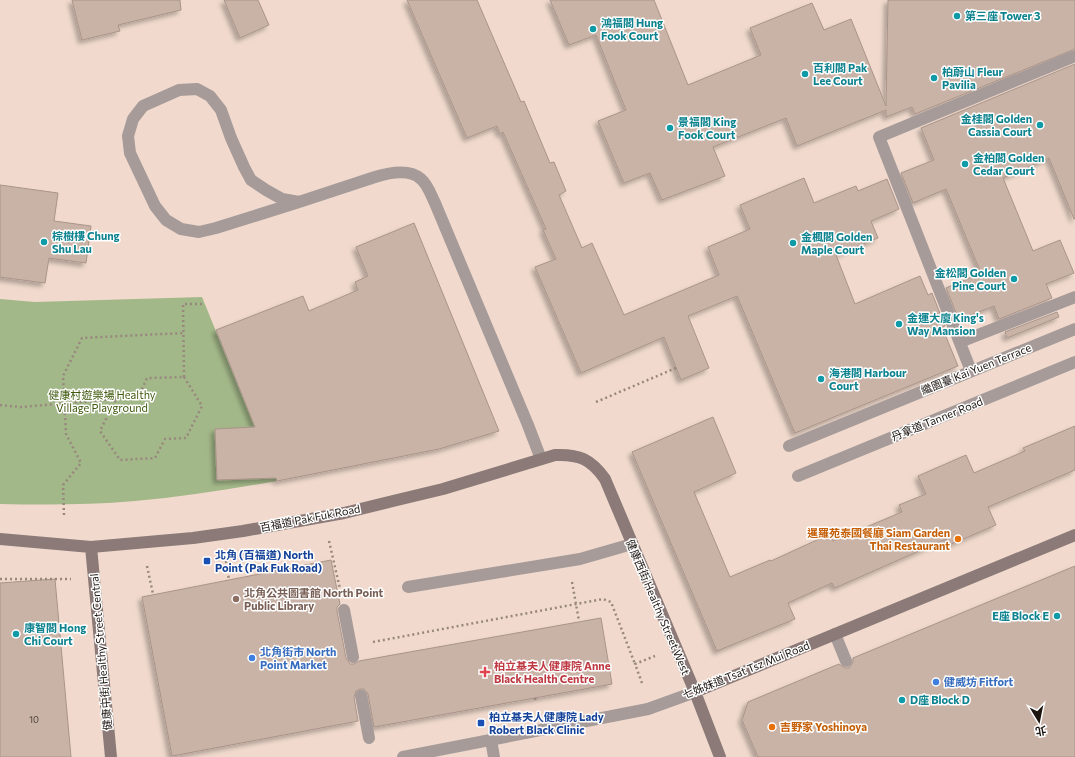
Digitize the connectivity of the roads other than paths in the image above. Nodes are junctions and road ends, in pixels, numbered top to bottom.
1 (1075, 56) edge
2 (299, 202) junction
3 (1075, 297) edge
4 (1075, 329) edge
5 (960, 342) junction
6 (1075, 362) edge
7 (971, 371) junction
8 (789, 446) dead end
9 (541, 459) junction
10 (798, 476) dead end
11 (605, 479) joint
12 (1075, 536) edge
13 (0, 539) edge
14 (632, 544) junction
15 (91, 547) junction
16 (408, 587) dead end
17 (344, 610) road end
18 (835, 634) junction
19 (352, 652) road end
20 (846, 661) dead end
21 (695, 692) junction
22 (361, 696) dead end
23 (369, 738) dead end
24 (491, 740) junction
25 (111, 757) edge
26 (403, 757) edge
27 (494, 757) edge
28 (720, 757) edge

1 - 5 street
2 - 2 street
2 - 9 street
3 - 5 street
4 - 7 street, 繼園臺 Kai Yuen Terrace
5 - 7 street
6 - 10 street, 丹拿道 Tanner Road
7 - 8 street, 繼園臺 Kai Yuen Terrace
9 - 11 street, 百福道 Pak Fuk Road
9 - 15 street, 百福道 Pak Fuk Road
11 - 14 street, 健康西街 Healthy Street West
12 - 18 street, 七姊妹道 Tsat Tsz Mui Road
13 - 15 street, 百福道 Pak Fuk Road
14 - 16 street
14 - 21 street, 健康西街 Healthy Street West
15 - 25 street, 健康中街 Healthy Street Central
17 - 19 street
18 - 20 street
18 - 21 street, 七姊妹道 Tsat Tsz Mui Road
21 - 24 street, 七姊妹道 Tsat Tsz Mui Road
21 - 28 street, 健康西街 Healthy Street West
22 - 23 street
24 - 26 street, 七姊妹道 Tsat Tsz Mui Road
24 - 27 street

